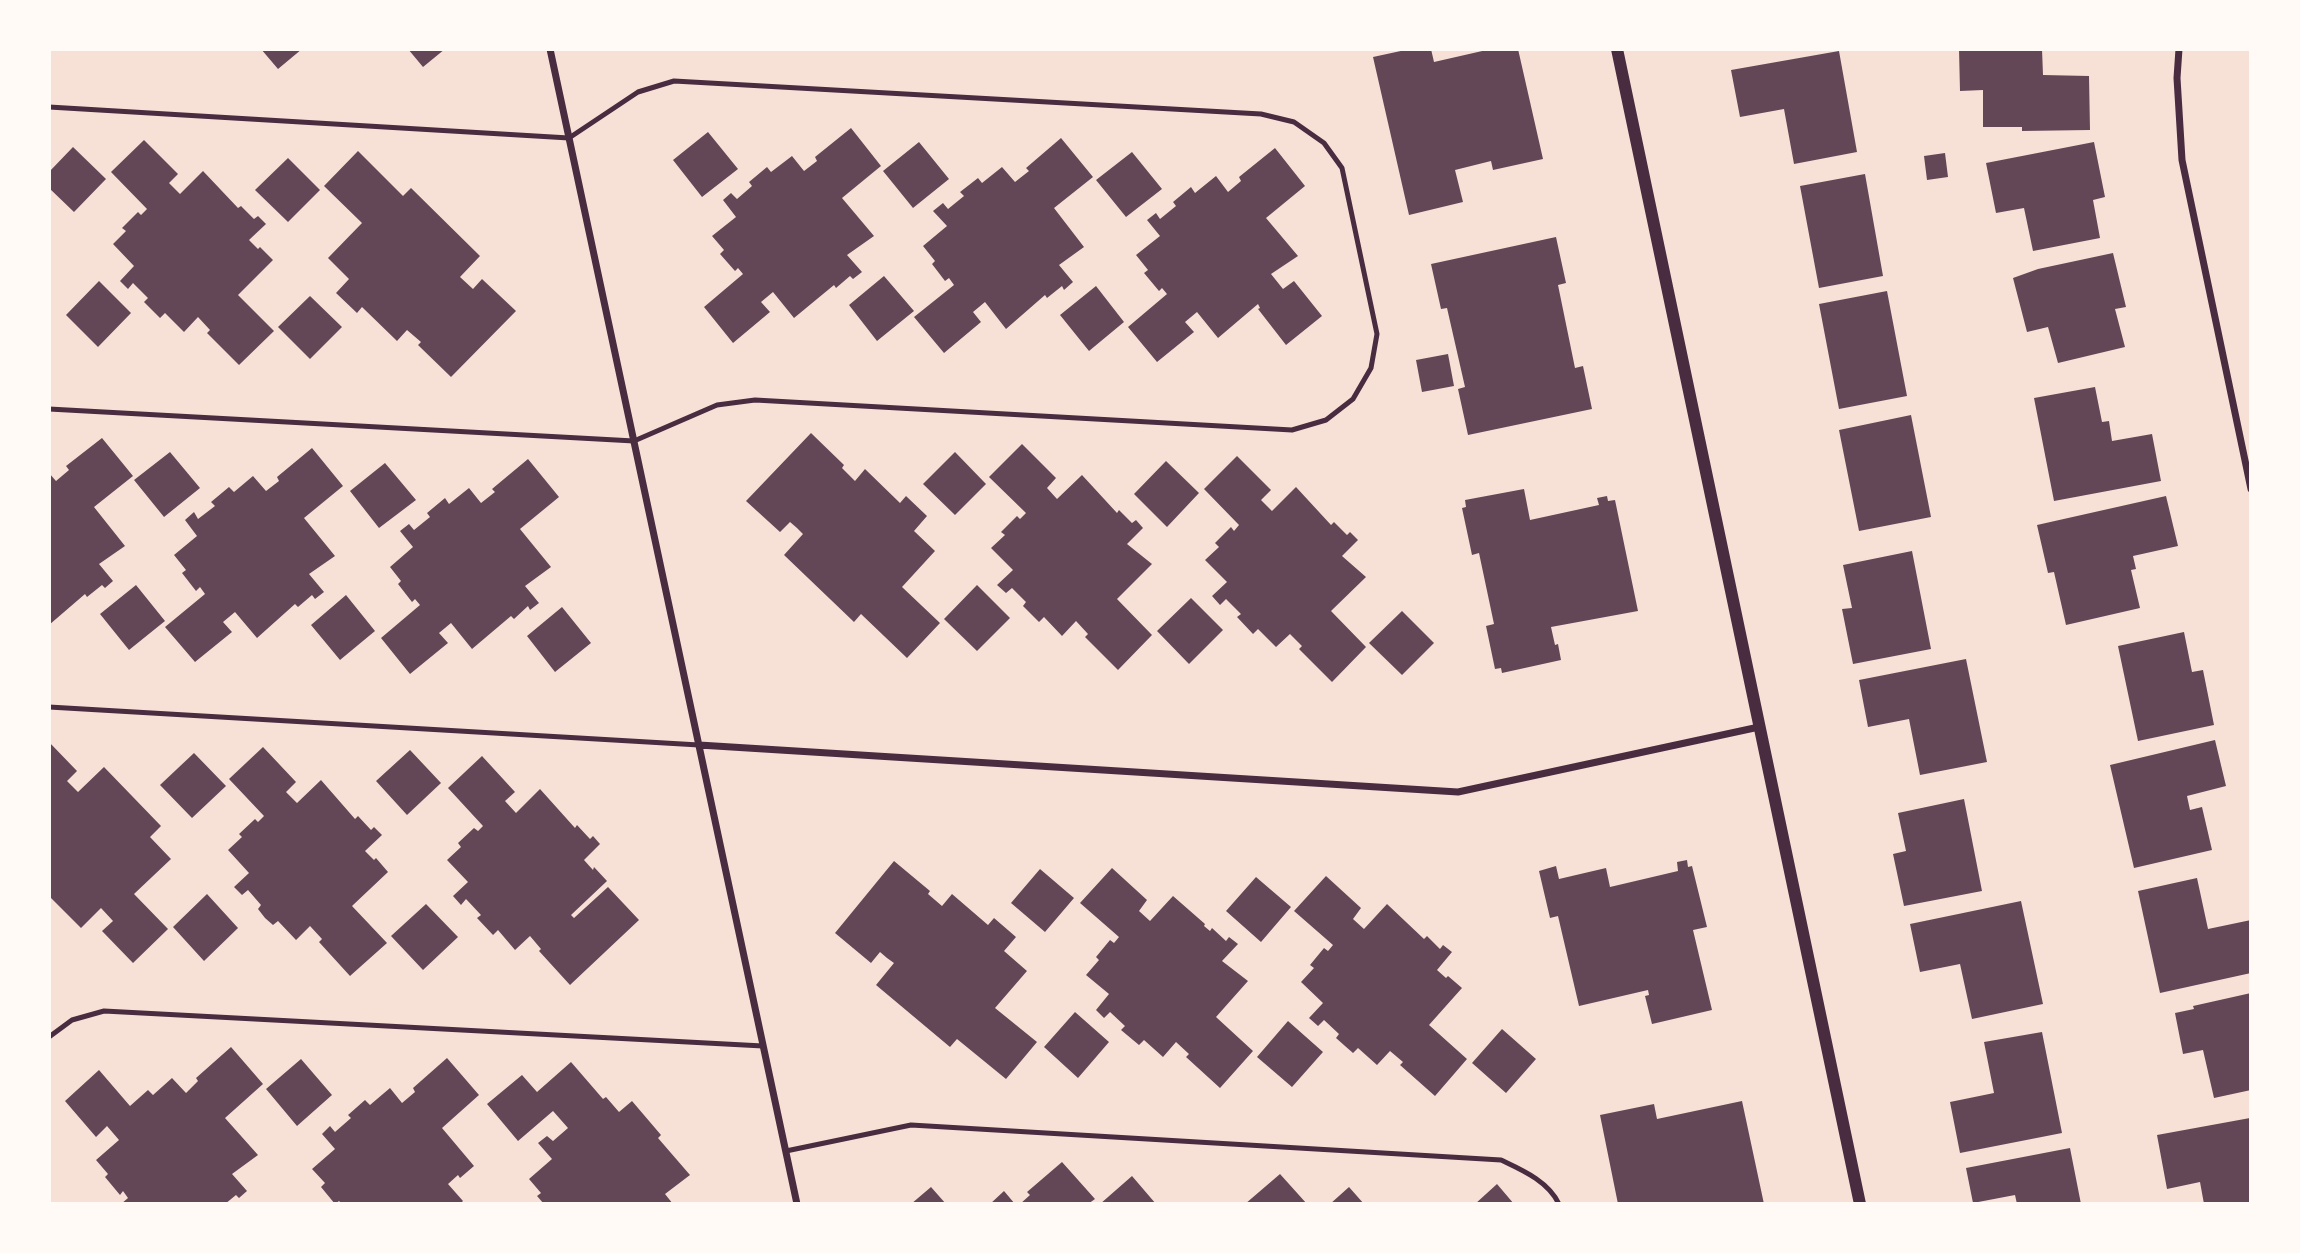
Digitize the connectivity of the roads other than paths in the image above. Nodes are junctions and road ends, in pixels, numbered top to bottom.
1 (550, 49) edge
2 (1617, 49) edge
3 (2179, 49) edge
4 (49, 107) edge
5 (569, 138) junction
6 (49, 409) edge
7 (634, 441) junction
8 (2251, 489) edge
9 (49, 707) edge
10 (1759, 727) junction
11 (699, 745) junction
12 (49, 1037) edge
13 (763, 1046) junction
14 (786, 1151) junction
15 (797, 1204) edge
16 (1559, 1204) edge
17 (1860, 1204) edge

1 - 5 street
2 - 10 street
3 - 8 street
4 - 5 lane
5 - 7 street
5 - 7 lane
6 - 7 lane
7 - 11 street
9 - 11 lane
10 - 11 street
10 - 17 street
11 - 13 street
12 - 13 lane
13 - 14 street
14 - 15 street
14 - 16 lane

